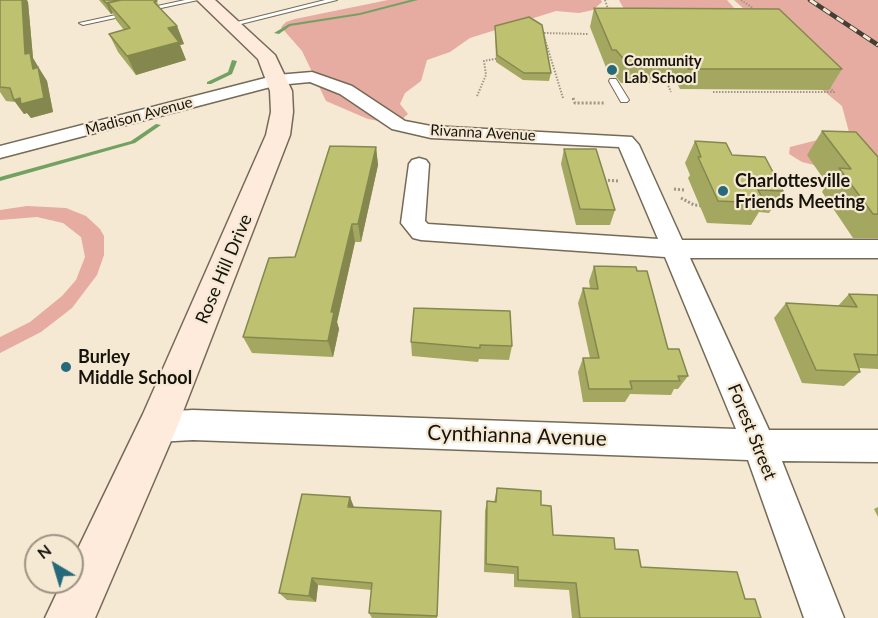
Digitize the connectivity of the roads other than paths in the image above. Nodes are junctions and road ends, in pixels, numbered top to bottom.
1 (195, 0) edge
2 (205, 0) edge
3 (334, 0) edge
4 (160, 3) edge
5 (83, 24) dead end
6 (233, 24) junction
7 (277, 80) junction
8 (613, 81) dead end
9 (620, 102) road end
10 (629, 145) joint
11 (0, 152) edge
12 (419, 164) dead end
13 (674, 249) junction
14 (878, 249) edge
15 (157, 428) junction
16 (759, 445) junction
17 (878, 446) edge
18 (70, 618) edge
19 (824, 618) edge

1 - 4 lane
2 - 6 street, Rose Hill Drive
3 - 6 lane
4 - 5 lane
6 - 7 street, Rose Hill Drive
7 - 10 street, Rivanna Avenue
7 - 11 street, Madison Avenue
7 - 15 street, Rose Hill Drive
8 - 9 lane
10 - 13 street, Forest Street
12 - 13 street
13 - 14 street
13 - 16 street, Forest Street
15 - 16 street, Cynthianna Avenue
15 - 18 street, Rose Hill Drive
16 - 17 street, Cynthianna Avenue
16 - 19 street, Forest Street

